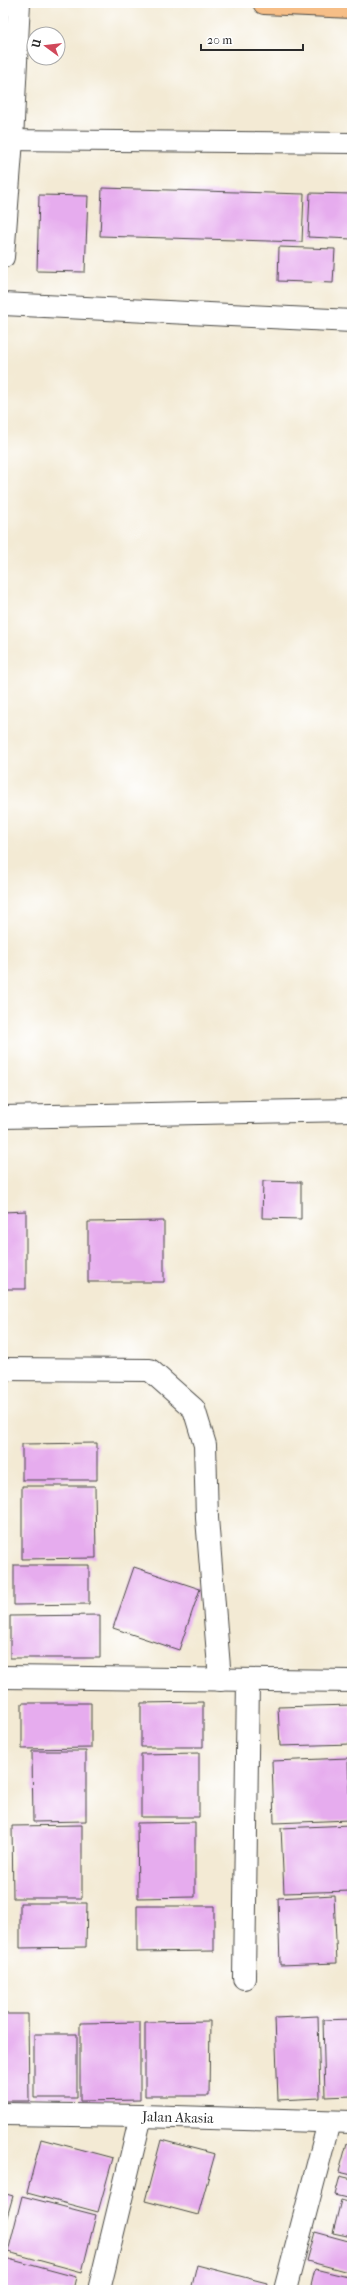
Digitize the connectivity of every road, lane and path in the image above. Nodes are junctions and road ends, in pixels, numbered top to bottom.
1 (19, 3) edge
2 (264, 3) edge
3 (352, 7) edge
4 (7, 140) edge
5 (352, 143) edge
6 (3, 257) edge
7 (3, 304) edge
8 (352, 321) edge
9 (352, 1110) edge
10 (3, 1117) edge
11 (3, 1368) edge
12 (3, 1677) edge
13 (220, 1680) junction
14 (248, 1680) junction
15 (352, 1681) edge
16 (244, 1978) dead end
17 (3, 2114) edge
18 (141, 2116) junction
19 (329, 2122) junction
20 (352, 2122) edge
21 (99, 2290) edge
22 (285, 2290) edge

1 - 4 street
2 - 3 highway
4 - 5 lane
4 - 6 street
7 - 8 street
9 - 10 street
11 - 13 street
12 - 13 street
13 - 14 street
14 - 15 street
14 - 16 street
17 - 18 street, Jalan Akasia
18 - 19 street, Jalan Akasia
18 - 21 street
19 - 20 street, Jalan Akasia
19 - 22 street

